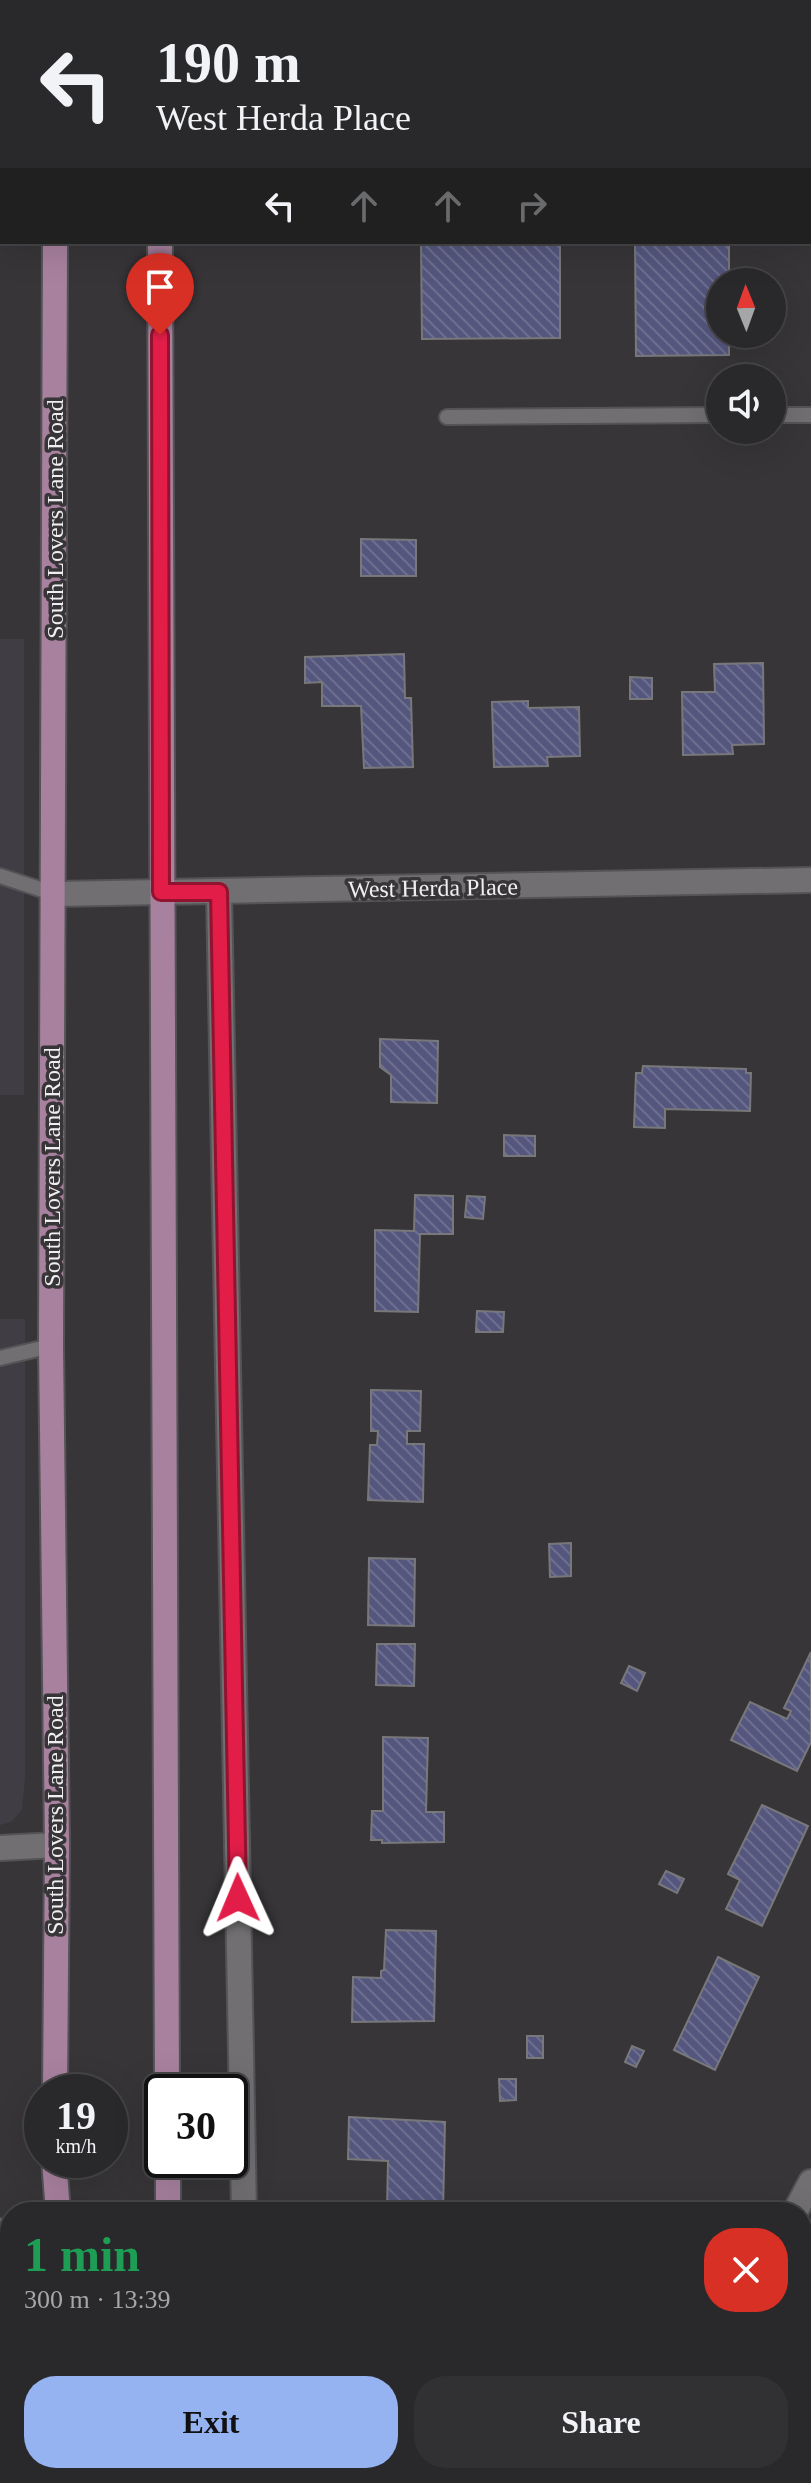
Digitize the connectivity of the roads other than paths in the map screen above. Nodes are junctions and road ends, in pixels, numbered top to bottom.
1 (55, 244) edge
2 (160, 244) edge
3 (706, 415) edge
4 (786, 415) edge
5 (811, 415) edge
6 (447, 417) dead end
7 (0, 876) edge
8 (811, 880) edge
9 (161, 892) junction
10 (219, 892) junction
11 (55, 894) junction
12 (51, 1346) junction
13 (0, 1358) edge
14 (57, 1845) junction
15 (0, 1848) edge
16 (55, 2074) edge
17 (167, 2074) edge
18 (55, 2178) edge
19 (168, 2178) edge
20 (811, 2182) edge
21 (57, 2202) edge
22 (168, 2202) edge
23 (244, 2202) edge
24 (800, 2202) edge

1 - 11 main road, South Lovers Lane Road
2 - 9 main road
3 - 6 lane
4 - 5 lane
7 - 11 lane
8 - 10 street, West Herda Place
9 - 10 street, West Herda Place
9 - 11 street, West Herda Place
9 - 17 main road
10 - 23 street
11 - 12 main road, South Lovers Lane Road
12 - 13 lane
12 - 14 main road, South Lovers Lane Road
14 - 15 street
14 - 16 main road, South Lovers Lane Road
18 - 21 main road
19 - 22 main road
20 - 24 street

